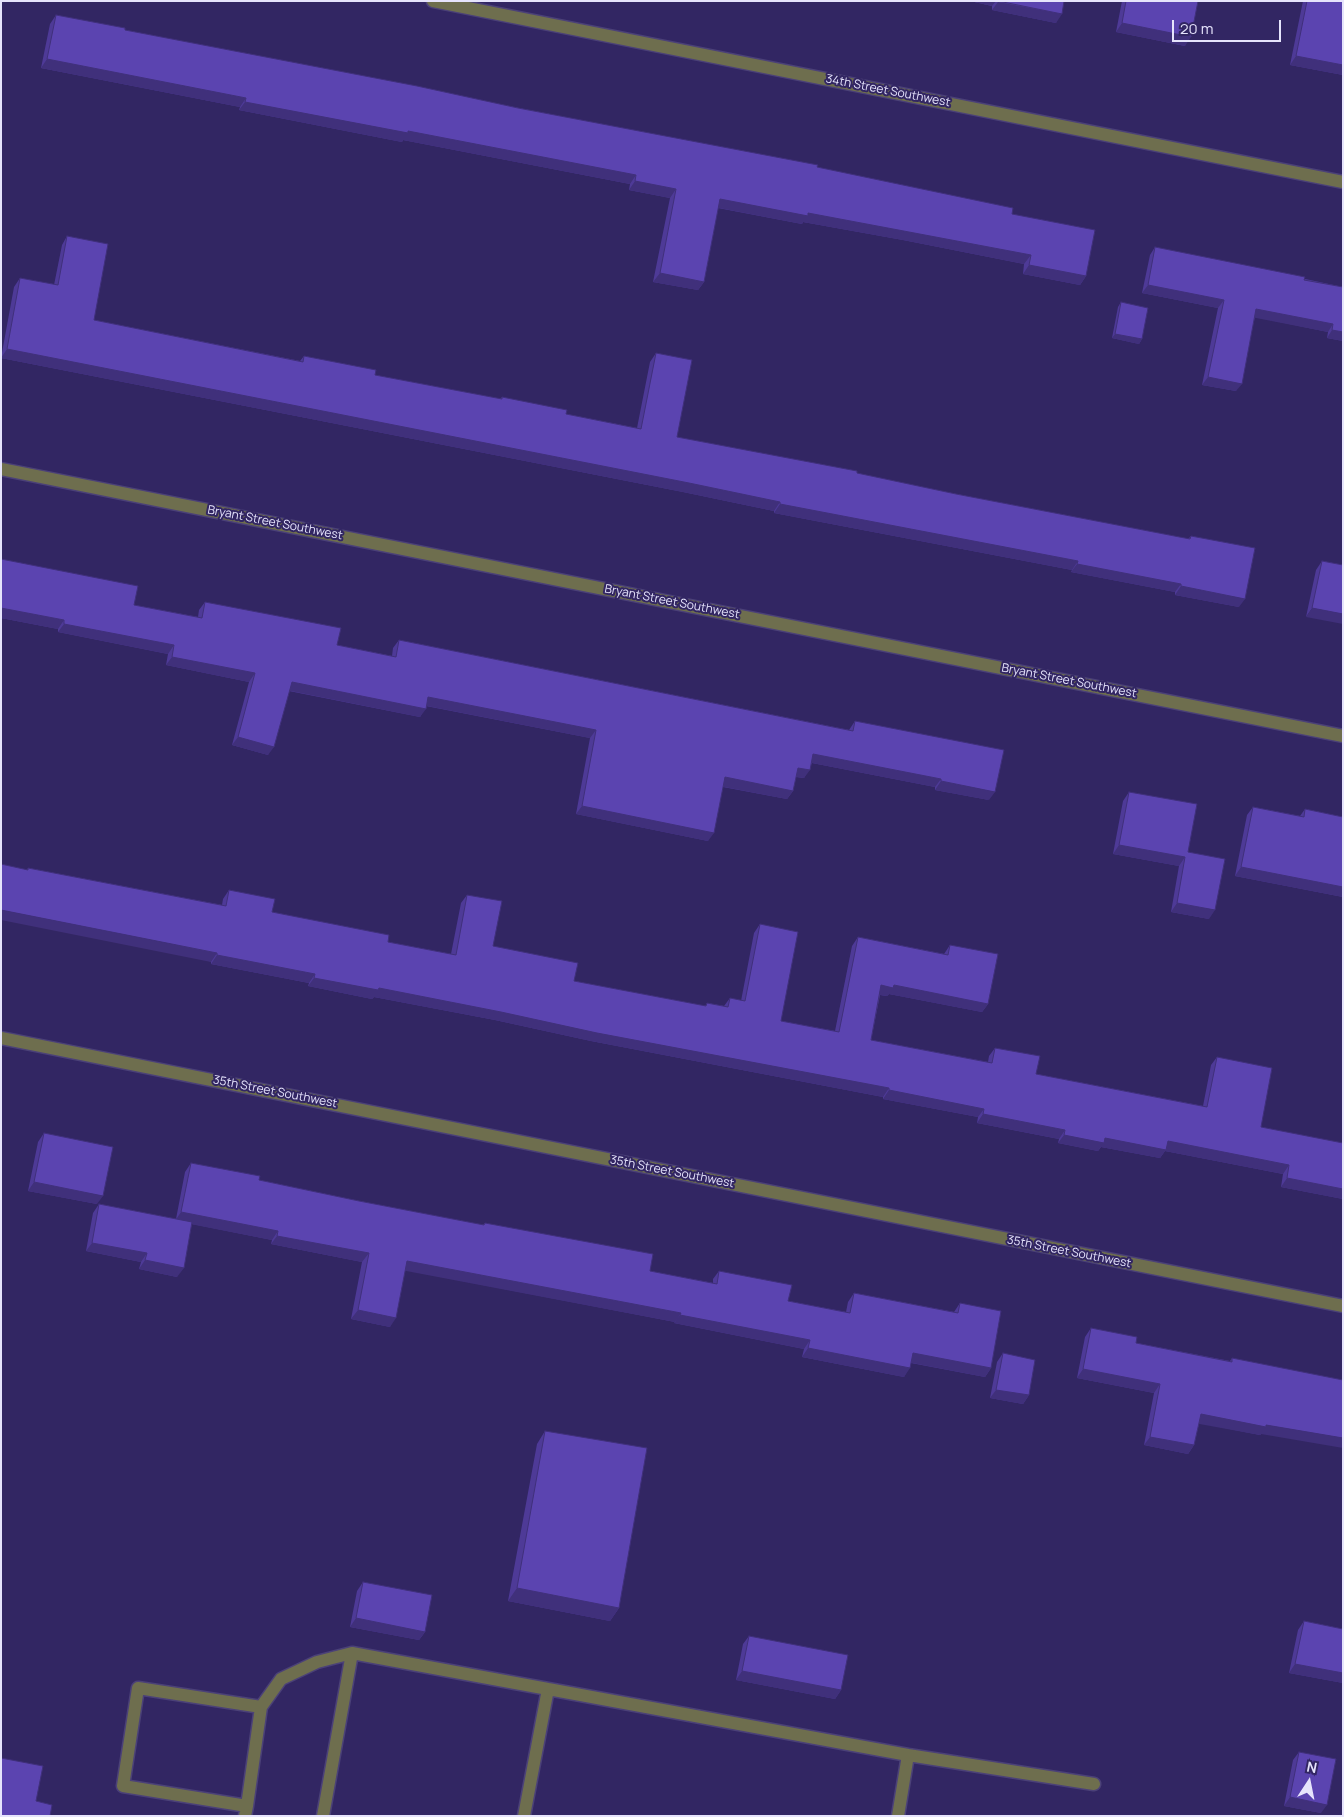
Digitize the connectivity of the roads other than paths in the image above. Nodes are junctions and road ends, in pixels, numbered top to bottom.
1 (433, 1) edge
2 (1343, 182) edge
3 (1, 469) edge
4 (1343, 736) edge
5 (1, 1038) edge
6 (1343, 1306) edge
7 (352, 1653) junction
8 (548, 1689) junction
9 (261, 1707) junction
10 (908, 1755) junction
11 (1094, 1784) dead end
12 (246, 1811) edge
13 (323, 1816) edge
14 (524, 1816) edge
15 (898, 1816) edge

1 - 2 street, 34th Street Southwest
3 - 4 street, Bryant Street Southwest
5 - 6 street, 35th Street Southwest
7 - 8 street
7 - 9 street
7 - 13 street
8 - 10 street
8 - 14 street
9 - 12 street
9 - 12 street
10 - 11 street
10 - 15 street

